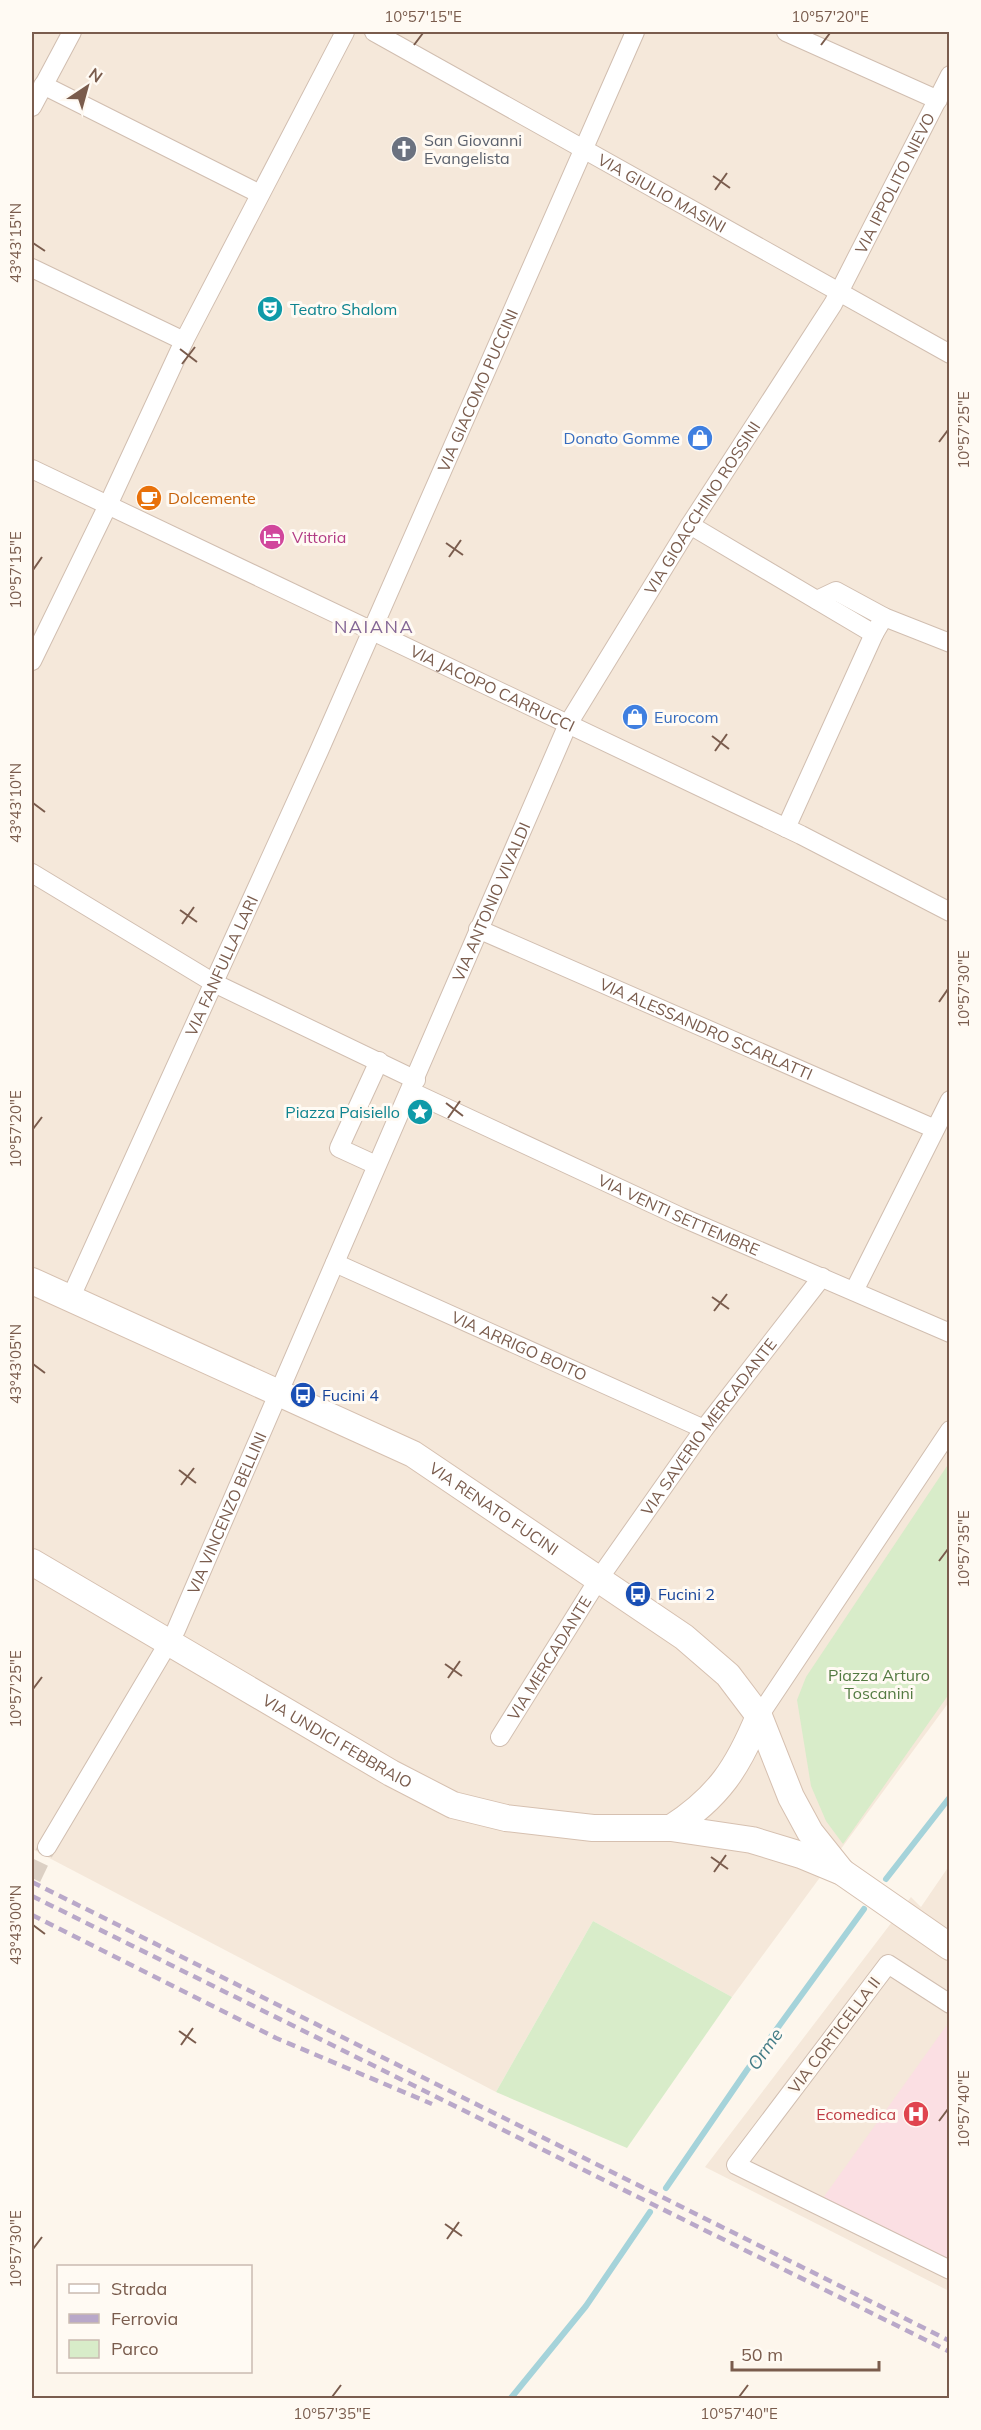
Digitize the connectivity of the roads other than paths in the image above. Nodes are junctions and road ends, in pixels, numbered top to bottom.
1 (72, 32) edge
2 (345, 32) edge
3 (374, 32) edge
4 (635, 32) edge
5 (786, 32) edge
6 (950, 75) edge
7 (43, 85) junction
8 (938, 100) junction
9 (32, 106) edge
10 (584, 149) junction
11 (260, 194) junction
12 (32, 268) edge
13 (840, 292) junction
14 (184, 341) junction
15 (950, 354) edge
16 (32, 469) edge
17 (108, 506) junction
18 (690, 525) junction
19 (817, 600) junction
20 (884, 617) junction
21 (372, 632) junction
22 (874, 634) junction
23 (950, 644) edge
24 (32, 661) edge
25 (568, 724) junction
26 (786, 828) junction
27 (32, 873) edge
28 (950, 912) edge
29 (478, 929) junction
30 (214, 983) junction
31 (379, 1061) junction
32 (413, 1086) junction
33 (950, 1100) edge
34 (935, 1129) junction
35 (376, 1165) junction
36 (335, 1263) junction
37 (822, 1277) junction
38 (32, 1281) edge
39 (855, 1291) junction
40 (70, 1299) junction
41 (950, 1333) edge
42 (278, 1395) junction
43 (704, 1429) junction
44 (950, 1430) edge
45 (32, 1562) edge
46 (598, 1580) junction
47 (170, 1642) junction
48 (759, 1716) junction
49 (500, 1737) dead end
50 (671, 1828) junction
51 (47, 1847) tunnel mouth
52 (842, 1872) junction
53 (950, 1947) edge
54 (950, 2004) edge
55 (950, 2270) edge

1 - 7 street
2 - 11 street
3 - 10 street, VIA GIULIO MASINI
4 - 10 street, VIA GIACOMO PUCCINI
5 - 8 street
6 - 8 street, VIA IPPOLITO NIEVO
7 - 9 street
7 - 11 street
8 - 13 street, VIA IPPOLITO NIEVO
10 - 13 street, VIA GIULIO MASINI
10 - 21 street, VIA GIACOMO PUCCINI
11 - 14 street
12 - 14 street
13 - 15 street, VIA GIULIO MASINI
13 - 18 street, VIA GIOACCHINO ROSSINI
14 - 17 street
16 - 17 street, VIA JACOPO CARRUCCI
17 - 21 street, VIA JACOPO CARRUCCI
17 - 24 street
18 - 19 street
18 - 25 street, VIA GIOACCHINO ROSSINI
19 - 20 street
19 - 22 street
20 - 22 street
20 - 23 street
21 - 25 street, VIA JACOPO CARRUCCI
21 - 30 street, VIA FANFULLA LARI
22 - 26 street
25 - 26 street, VIA JACOPO CARRUCCI
25 - 29 street, VIA ANTONIO VIVALDI
26 - 28 street, VIA JACOPO CARRUCCI
27 - 30 street, VIA VENTI SETTEMBRE
29 - 32 street, VIA ANTONIO VIVALDI
29 - 34 street, VIA ALESSANDRO SCARLATTI
30 - 31 street, VIA VENTI SETTEMBRE
30 - 40 street, VIA FANFULLA LARI
31 - 32 street, VIA VENTI SETTEMBRE
31 - 35 street
32 - 35 street, VIA ANTONIO VIVALDI
32 - 37 street, VIA VENTI SETTEMBRE
33 - 34 street
34 - 39 street
35 - 36 street, VIA VINCENZO BELLINI
36 - 42 street, VIA VINCENZO BELLINI
36 - 43 street, VIA ARRIGO BOITO
37 - 39 street, VIA VENTI SETTEMBRE
37 - 43 street, VIA SAVERIO MERCADANTE
38 - 40 main road, VIA RENATO FUCINI
39 - 41 street, VIA VENTI SETTEMBRE
40 - 42 main road, VIA RENATO FUCINI
42 - 46 main road, VIA RENATO FUCINI
42 - 47 street, VIA VINCENZO BELLINI
43 - 46 street, VIA SAVERIO MERCADANTE
44 - 48 street
45 - 47 main road, VIA UNDICI FEBBRAIO
46 - 48 main road, VIA RENATO FUCINI
46 - 49 street, VIA MERCADANTE
47 - 50 main road, VIA UNDICI FEBBRAIO
47 - 51 street, VIA VINCENZO BELLINI
48 - 50 main road
48 - 52 main road, VIA RENATO FUCINI
50 - 52 main road, VIA UNDICI FEBBRAIO
52 - 53 main road
54 - 55 street, VIA CORTICELLA II

